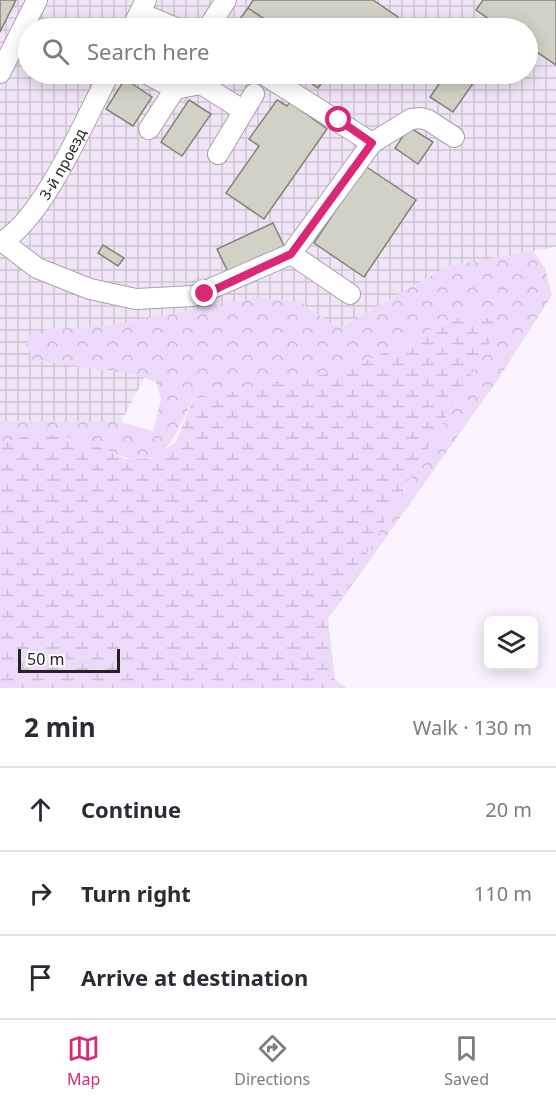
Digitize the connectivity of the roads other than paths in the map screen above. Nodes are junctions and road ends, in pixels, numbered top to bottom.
1 (37, 0) edge
2 (226, 0) edge
3 (30, 18) edge
4 (214, 18) edge
5 (18, 42) edge
6 (0, 73) edge
7 (104, 84) edge
8 (166, 84) edge
9 (190, 84) edge
10 (214, 84) edge
11 (279, 84) edge
12 (175, 89) junction
13 (149, 129) dead end
14 (454, 137) dead end
15 (372, 143) junction
16 (218, 154) dead end
17 (2, 243) edge
18 (291, 254) junction
19 (350, 294) dead end

1 - 3 street
2 - 4 street
5 - 6 street
7 - 17 street, 3-й проезд
8 - 12 street
9 - 12 street
10 - 16 street
11 - 15 street
12 - 13 street
14 - 15 street
15 - 18 street
17 - 18 street
18 - 19 street

